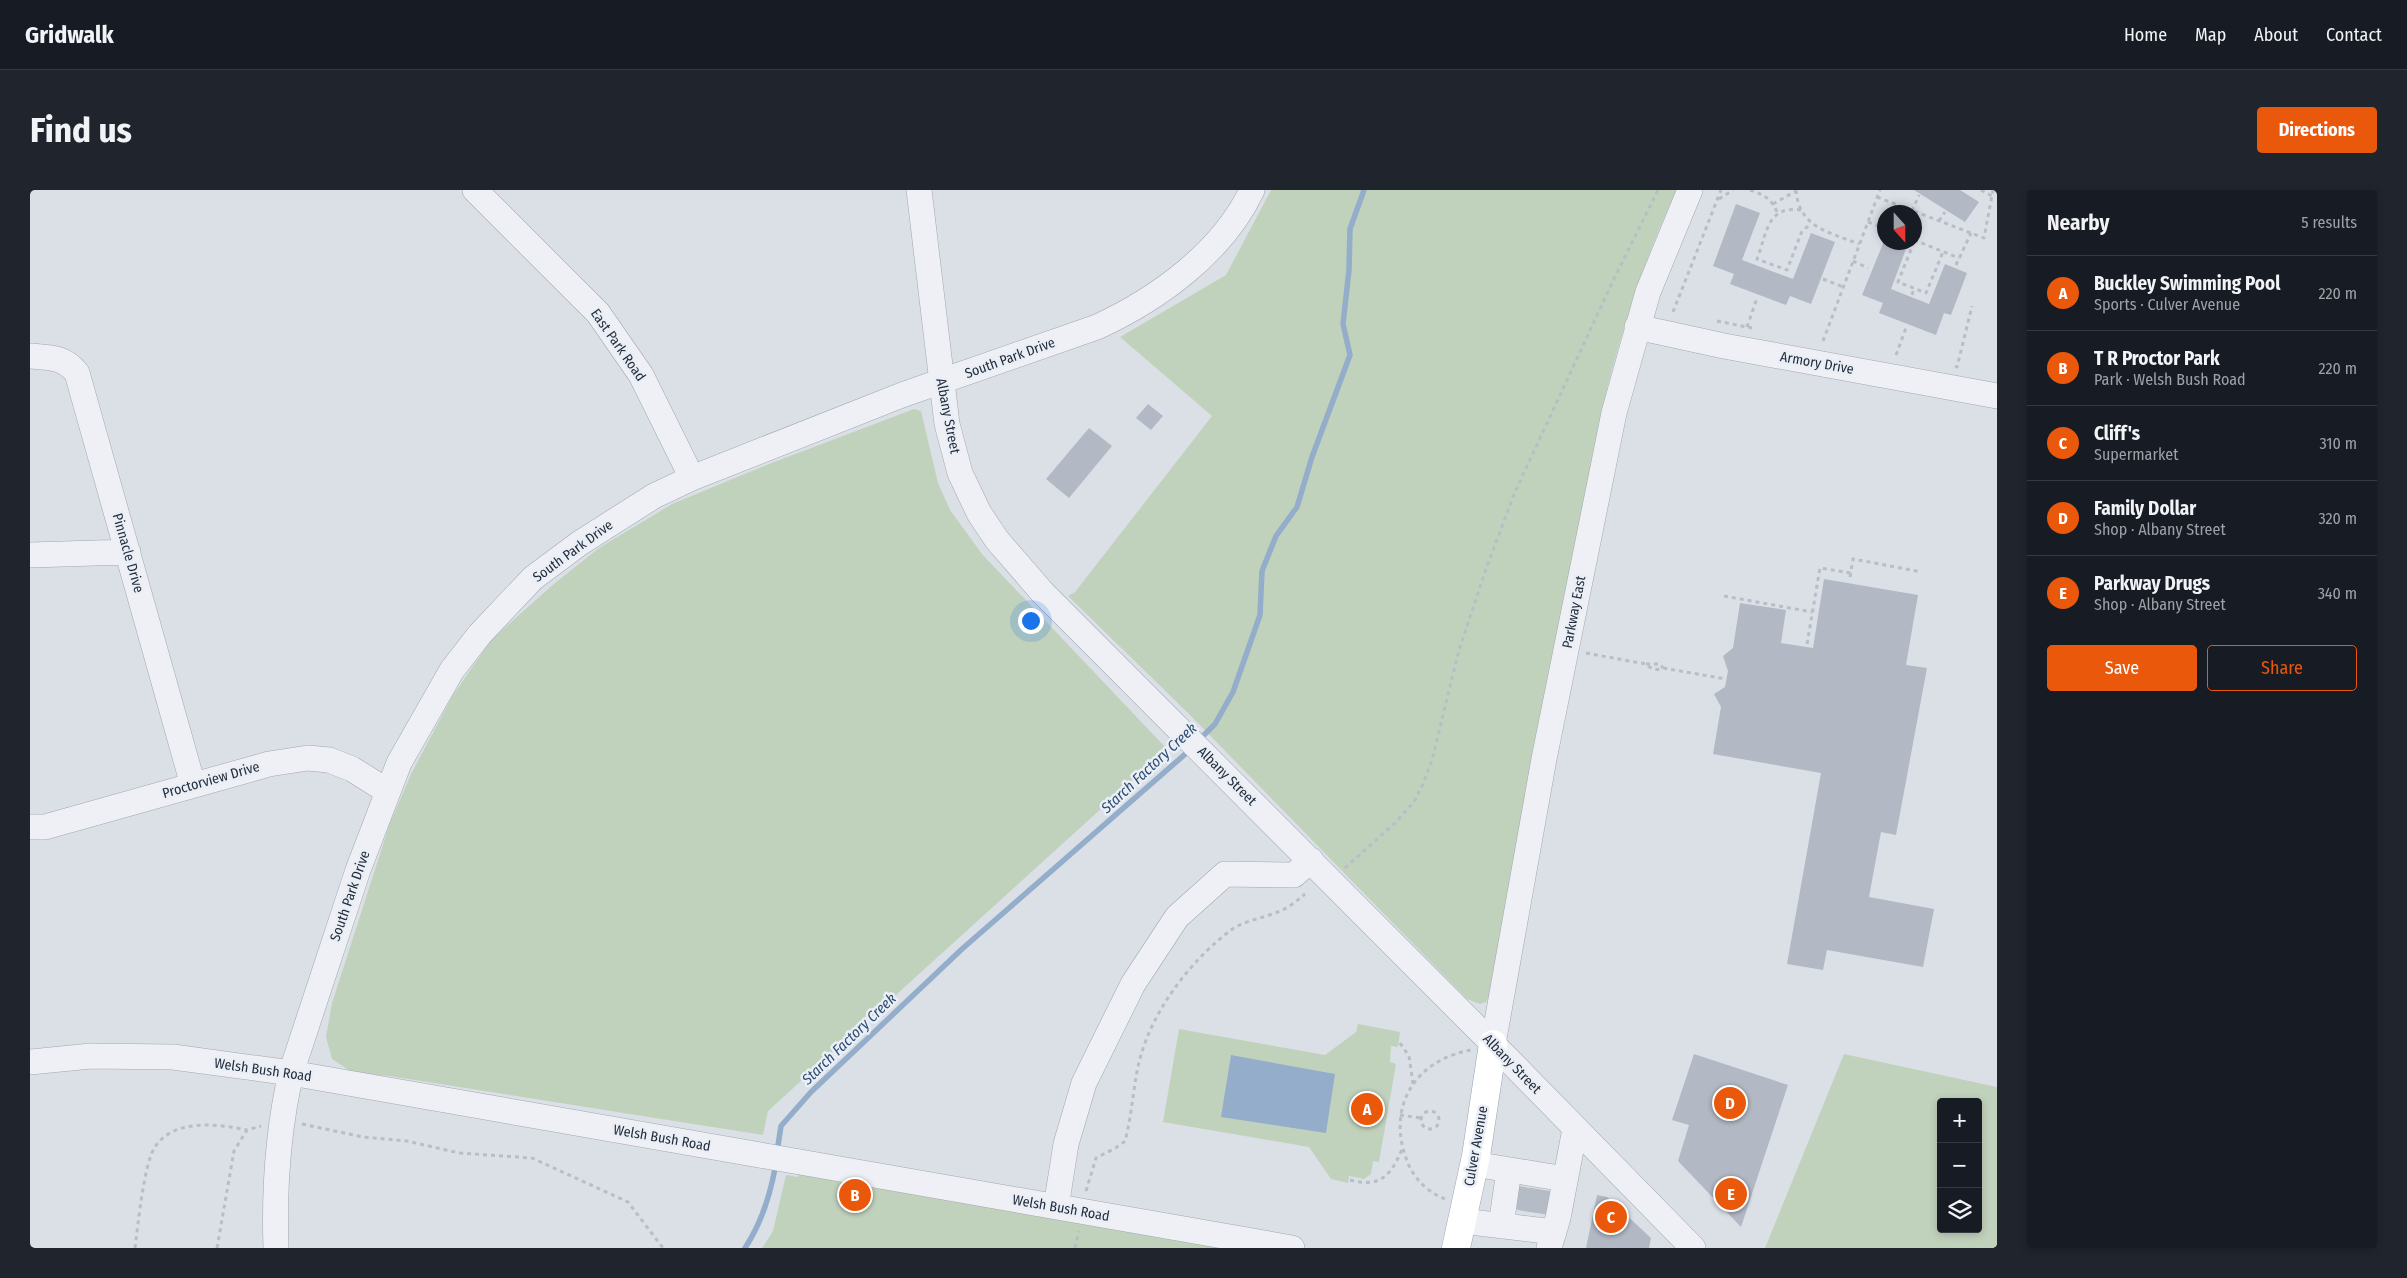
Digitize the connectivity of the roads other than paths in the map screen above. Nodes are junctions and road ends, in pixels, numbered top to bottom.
1 (475, 190) edge
2 (919, 190) edge
3 (1252, 190) edge
4 (1690, 190) edge
5 (1637, 327) junction
6 (30, 356) edge
7 (941, 383) junction
8 (1997, 396) edge
9 (692, 478) junction
10 (128, 552) junction
11 (30, 555) edge
12 (193, 785) junction
13 (387, 791) junction
14 (30, 827) edge
15 (1311, 860) junction
16 (1482, 1047) junction
17 (30, 1062) edge
18 (291, 1073) junction
19 (1575, 1129) junction
20 (1474, 1164) junction
21 (1533, 1205) edge
22 (1056, 1207) junction
23 (1462, 1221) junction
24 (1668, 1237) edge
25 (276, 1248) edge
26 (1292, 1248) edge
27 (1456, 1248) edge
28 (1693, 1248) edge

1 - 9 street, East Park Road
2 - 7 street, Albany Street
3 - 7 street, South Park Drive
4 - 5 street, Parkway East
5 - 8 street, Armory Drive
5 - 16 street, Parkway East
6 - 10 street, Pinnacle Drive
7 - 9 street, South Park Drive
7 - 15 street, Albany Street
9 - 13 street, South Park Drive
10 - 11 street
10 - 12 street, Pinnacle Drive
12 - 13 street, Proctorview Drive
12 - 14 street, Proctorview Drive
13 - 18 street, South Park Drive
15 - 16 street, Albany Street
15 - 22 street
16 - 19 street, Albany Street
16 - 20 main road, Culver Avenue
17 - 18 street, Welsh Bush Road
18 - 22 street, Welsh Bush Road
18 - 25 street, South Park Drive
19 - 21 street
19 - 24 street, Albany Street
20 - 21 street
20 - 23 main road, Culver Avenue
21 - 23 street
22 - 26 street, Welsh Bush Road
23 - 27 main road, Culver Avenue
24 - 28 street, Albany Street

